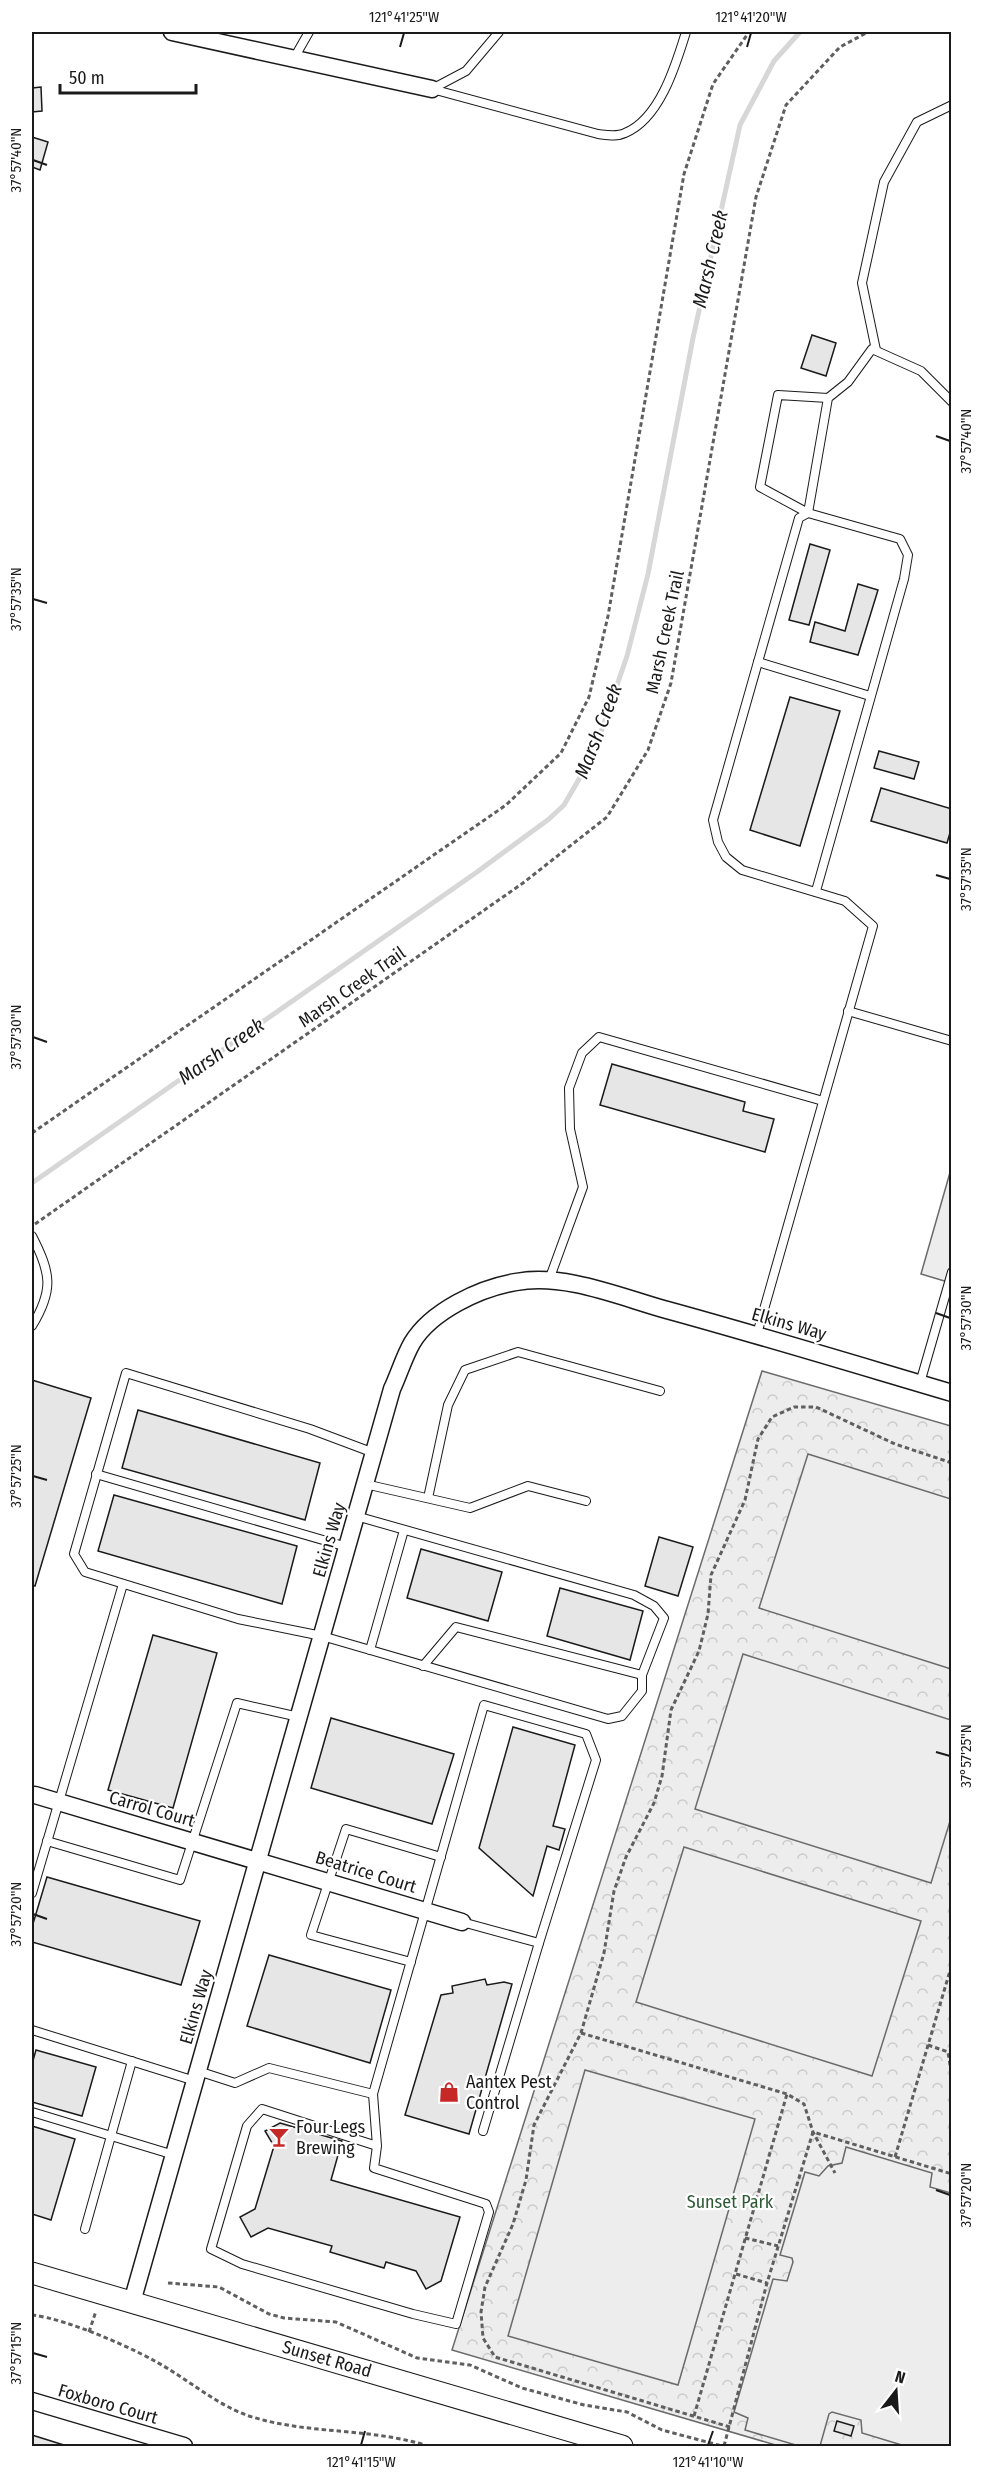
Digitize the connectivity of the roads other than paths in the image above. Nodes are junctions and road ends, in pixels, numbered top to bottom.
1 (172, 32) edge
2 (309, 32) edge
3 (499, 32) edge
4 (686, 32) edge
5 (293, 60) junction
6 (432, 89) junction
7 (951, 105) edge
8 (876, 350) junction
9 (828, 398) junction
10 (951, 402) edge
11 (808, 513) junction
12 (758, 662) junction
13 (870, 696) junction
14 (816, 891) junction
15 (849, 1011) junction
16 (951, 1041) edge
17 (823, 1101) junction
18 (32, 1236) edge
19 (951, 1272) edge
20 (549, 1281) junction
21 (32, 1326) edge
22 (757, 1334) junction
23 (920, 1383) junction
24 (660, 1391) dead end
25 (951, 1393) edge
26 (374, 1453) junction
27 (96, 1474) junction
28 (365, 1484) junction
29 (428, 1498) junction
30 (586, 1501) dead end
31 (356, 1516) junction
32 (404, 1530) junction
33 (347, 1546) junction
34 (123, 1584) junction
35 (322, 1636) junction
36 (370, 1650) junction
37 (423, 1666) junction
38 (642, 1675) junction
39 (299, 1717) junction
40 (33, 1795) edge
41 (58, 1802) junction
42 (47, 1841) junction
43 (194, 1841) junction
44 (441, 1857) junction
45 (258, 1859) junction
46 (328, 1881) junction
47 (32, 1893) edge
48 (425, 1911) junction
49 (462, 1922) joint
50 (539, 1943) junction
51 (411, 1962) junction
52 (32, 2030) edge
53 (132, 2061) junction
54 (197, 2076) junction
55 (373, 2094) junction
56 (32, 2112) edge
57 (483, 2131) dead end
58 (112, 2137) junction
59 (377, 2146) junction
60 (174, 2155) junction
61 (86, 2229) dead end
62 (32, 2272) edge
63 (132, 2302) junction
64 (32, 2402) edge
65 (177, 2446) edge
66 (622, 2446) edge

1 - 5 street
2 - 5 lane
3 - 6 lane
4 - 6 lane
5 - 6 street
7 - 8 lane
8 - 9 lane
8 - 10 lane
9 - 11 lane
9 - 11 lane
11 - 12 lane
11 - 13 lane
12 - 13 lane
12 - 14 lane
13 - 14 lane
14 - 15 lane
15 - 16 lane
15 - 17 lane
17 - 20 lane
17 - 22 lane
18 - 21 lane
19 - 23 lane
20 - 22 street, Elkins Way
20 - 26 street, Elkins Way
22 - 23 street, Elkins Way
23 - 25 street, Elkins Way
24 - 29 lane
26 - 27 lane
26 - 28 street, Elkins Way
27 - 33 lane
27 - 34 lane
28 - 29 lane
28 - 31 street, Elkins Way
29 - 30 lane
31 - 32 lane
31 - 33 street, Elkins Way
32 - 36 lane
32 - 38 lane
33 - 35 street, Elkins Way
34 - 35 lane
34 - 41 lane
35 - 36 lane
35 - 39 street, Elkins Way
36 - 37 lane
37 - 38 lane
37 - 38 lane
39 - 43 lane
39 - 45 street, Elkins Way
40 - 41 street, Carrol Court
41 - 42 lane
41 - 43 street, Carrol Court
42 - 43 lane
42 - 47 lane
43 - 45 street, Carrol Court
44 - 46 lane
44 - 48 lane
44 - 50 lane
45 - 46 street, Beatrice Court
45 - 54 street, Elkins Way
46 - 48 street, Beatrice Court
46 - 51 lane
48 - 49 street, Beatrice Court
48 - 51 lane
49 - 50 lane
50 - 57 lane
51 - 55 lane
52 - 53 lane
53 - 54 lane
53 - 58 lane
54 - 55 lane
54 - 60 street, Elkins Way
55 - 59 lane
56 - 58 lane
58 - 60 lane
58 - 61 lane
59 - 59 lane
60 - 63 street, Elkins Way
62 - 63 street, Sunset Road
63 - 66 street, Sunset Road
64 - 65 street, Foxboro Court

